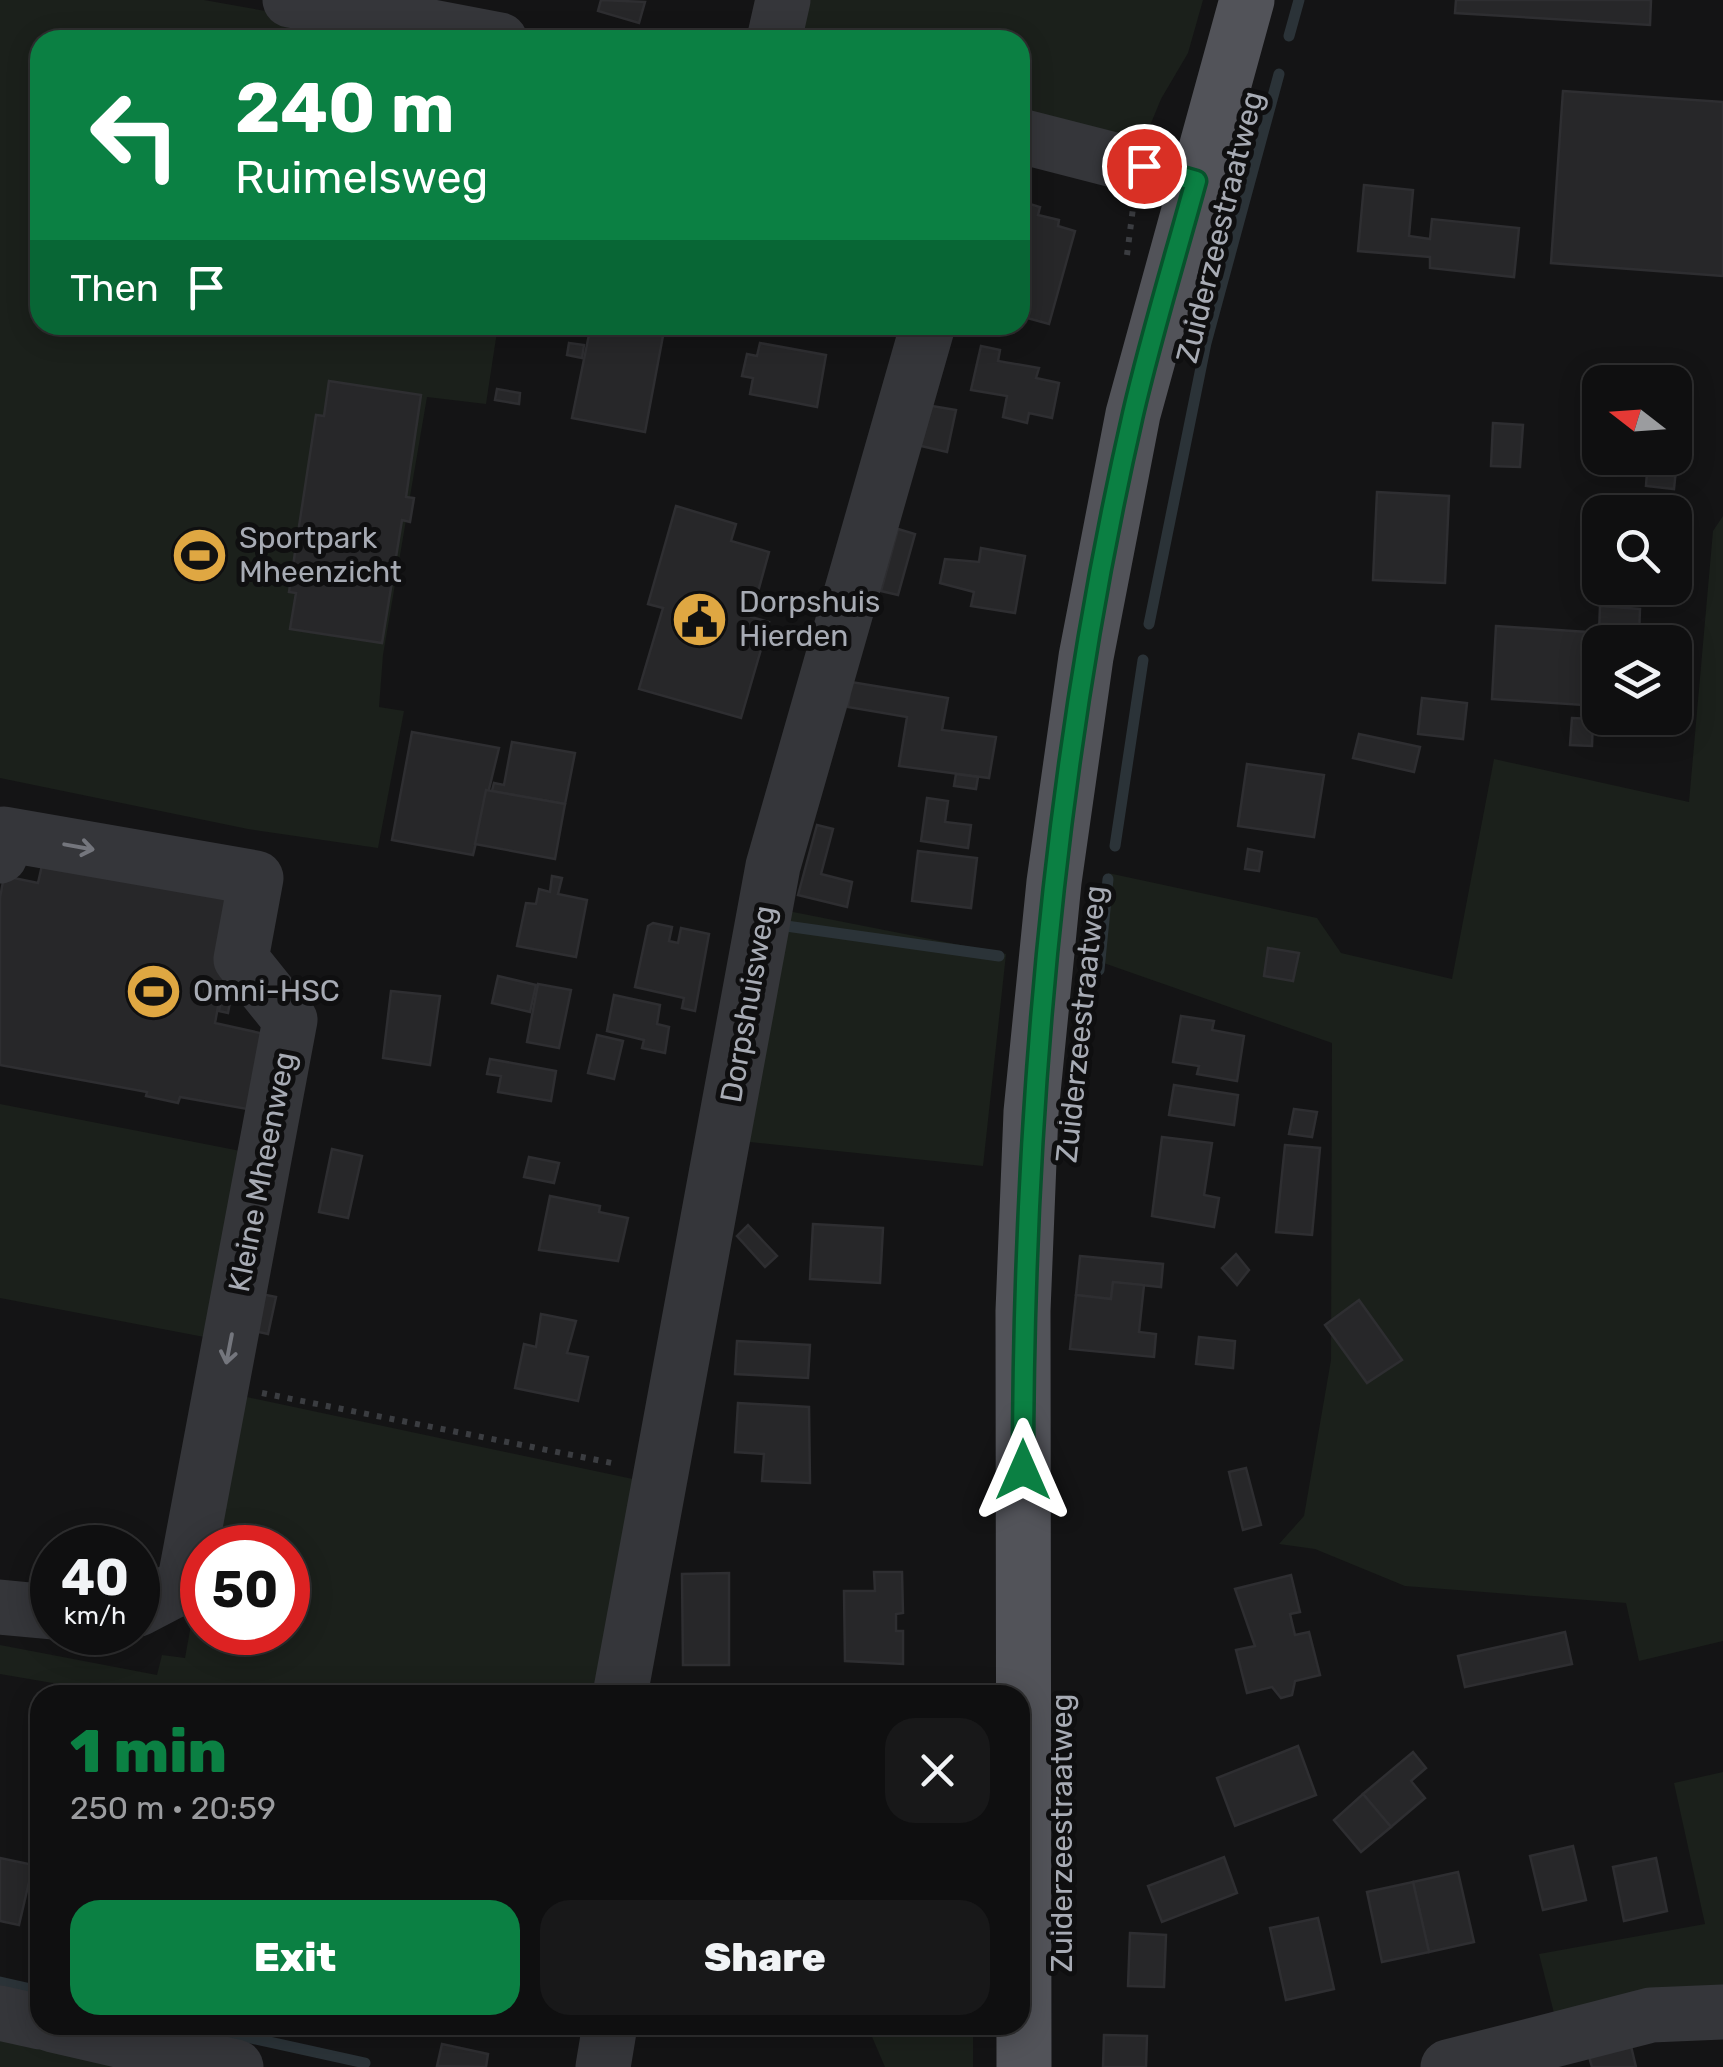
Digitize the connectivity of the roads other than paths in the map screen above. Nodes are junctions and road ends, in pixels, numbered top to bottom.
1 (290, 0) edge
2 (783, 0) edge
3 (1247, 0) edge
4 (448, 30) edge
5 (776, 30) edge
6 (1030, 139) edge
7 (1196, 181) junction
8 (925, 335) edge
9 (0, 856) edge
10 (160, 1598) edge
11 (0, 1607) edge
12 (30, 1610) edge
13 (622, 1685) edge
14 (1023, 1685) edge
15 (1723, 2012) edge
16 (0, 2013) edge
17 (30, 2020) edge
18 (97, 2035) edge
19 (608, 2035) edge
20 (1024, 2035) edge
21 (236, 2067) edge
22 (603, 2067) edge
23 (1024, 2067) edge
24 (1448, 2067) edge

1 - 4 street
2 - 5 street
3 - 7 main road, Zuiderzeestraatweg
6 - 7 street
7 - 14 main road, Zuiderzeestraatweg
8 - 13 street, Dorpshuisweg
9 -> 10 street, Kleine Mheenweg
11 - 12 street
15 - 24 street
16 - 17 street
18 - 21 street
19 - 22 street
20 - 23 main road, Zuiderzeestraatweg

